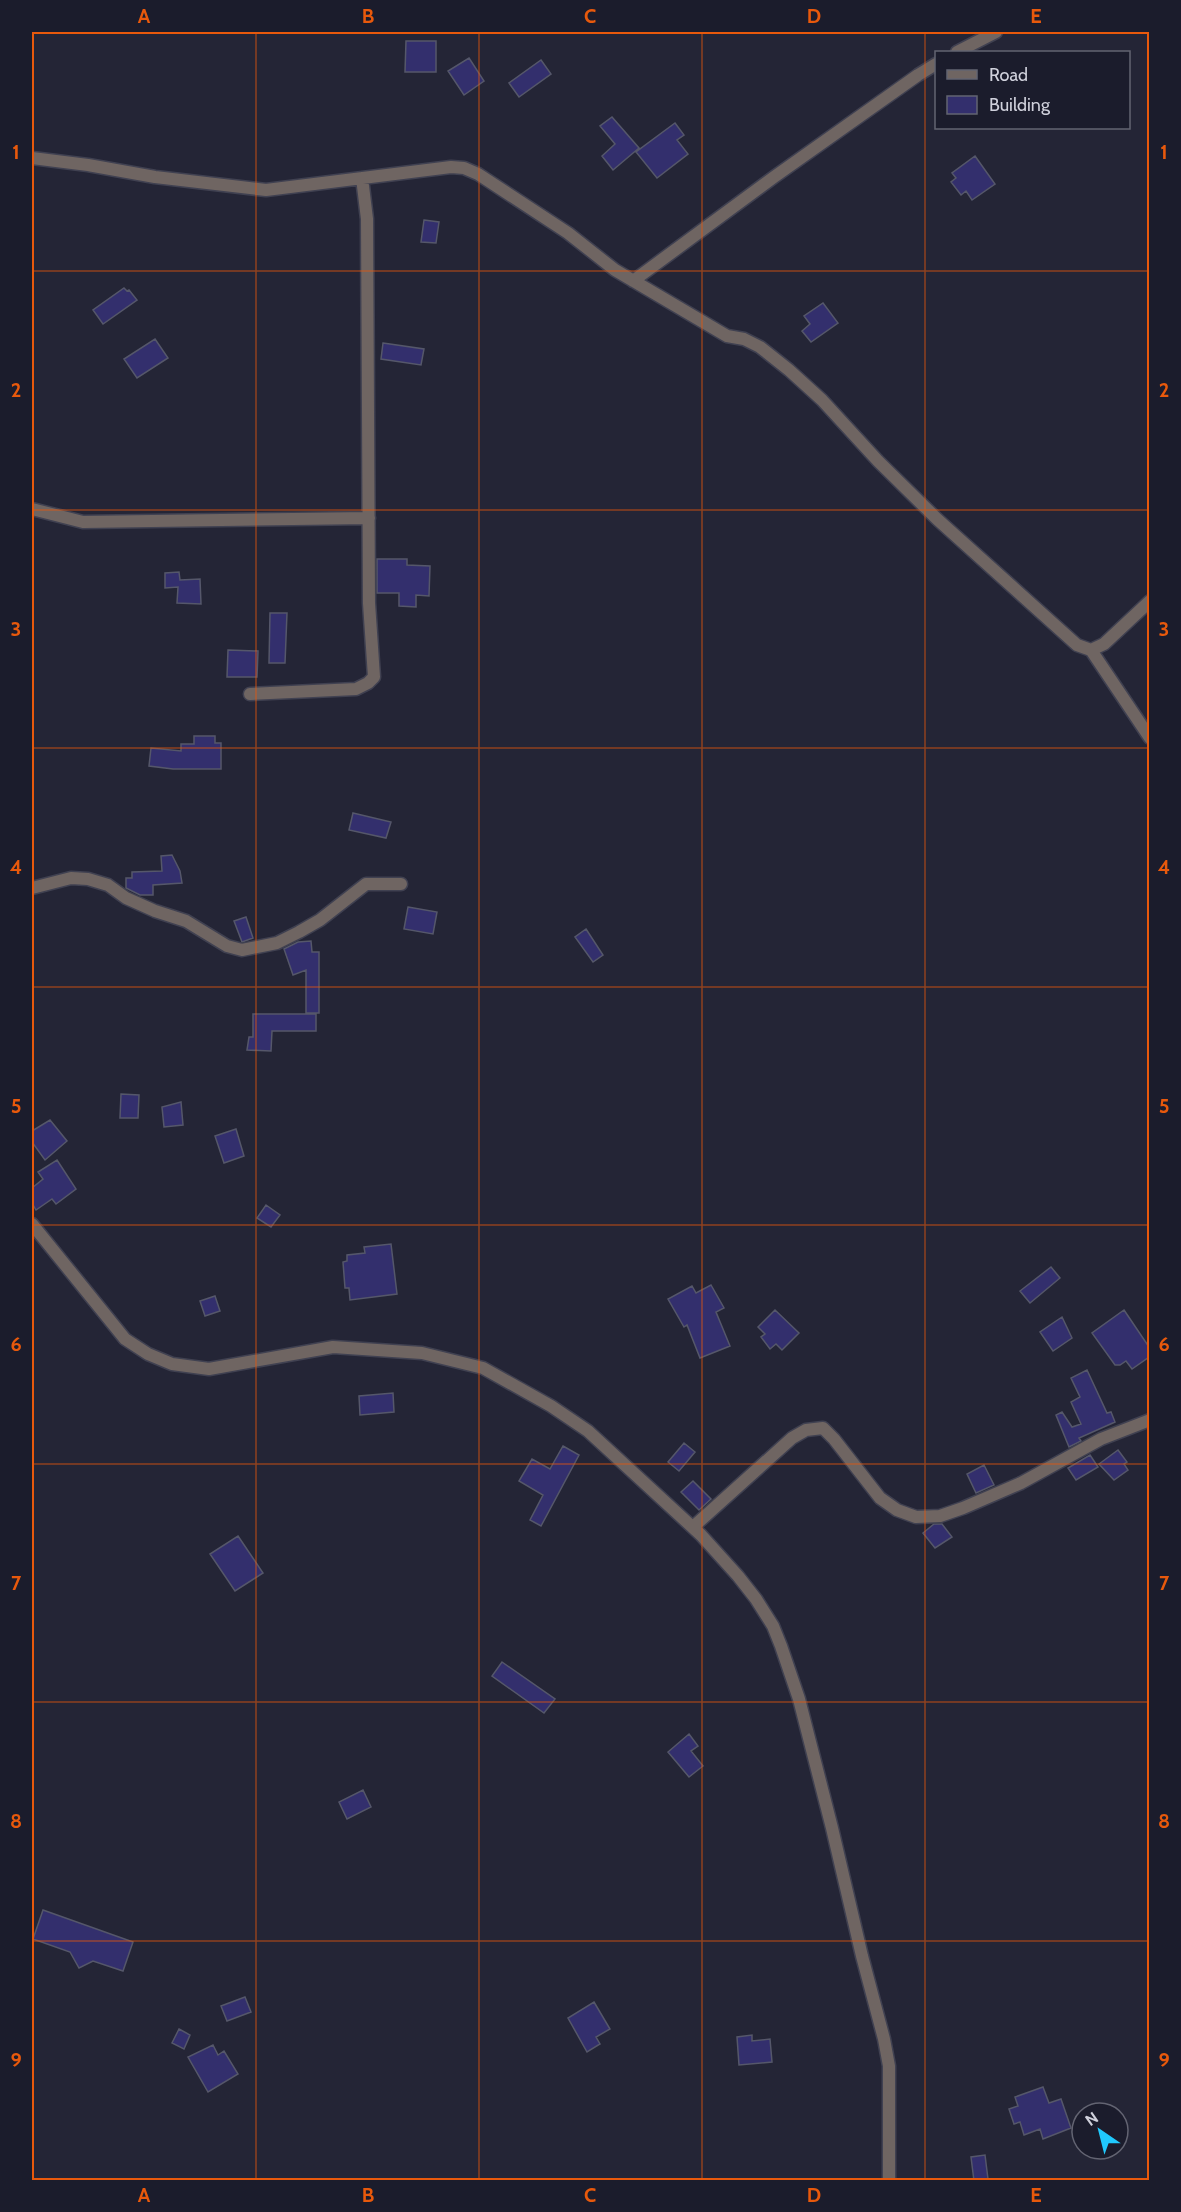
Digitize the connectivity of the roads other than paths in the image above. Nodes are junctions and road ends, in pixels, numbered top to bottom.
1 (996, 32) edge
2 (959, 51) edge
3 (935, 65) edge
4 (32, 158) edge
5 (362, 178) junction
6 (633, 281) junction
7 (32, 509) edge
8 (369, 518) junction
9 (1149, 601) edge
10 (1091, 650) junction
11 (250, 694) dead end
12 (1149, 738) edge
13 (401, 884) dead end
14 (32, 888) edge
15 (32, 1224) edge
16 (1149, 1420) edge
17 (693, 1527) junction
18 (888, 2181) edge

1 - 2 street
3 - 6 street
4 - 5 street
5 - 6 street
5 - 8 street
6 - 10 street
7 - 8 street
8 - 11 street
9 - 10 street
10 - 12 street
13 - 14 street
15 - 17 street
16 - 17 street
17 - 18 street

